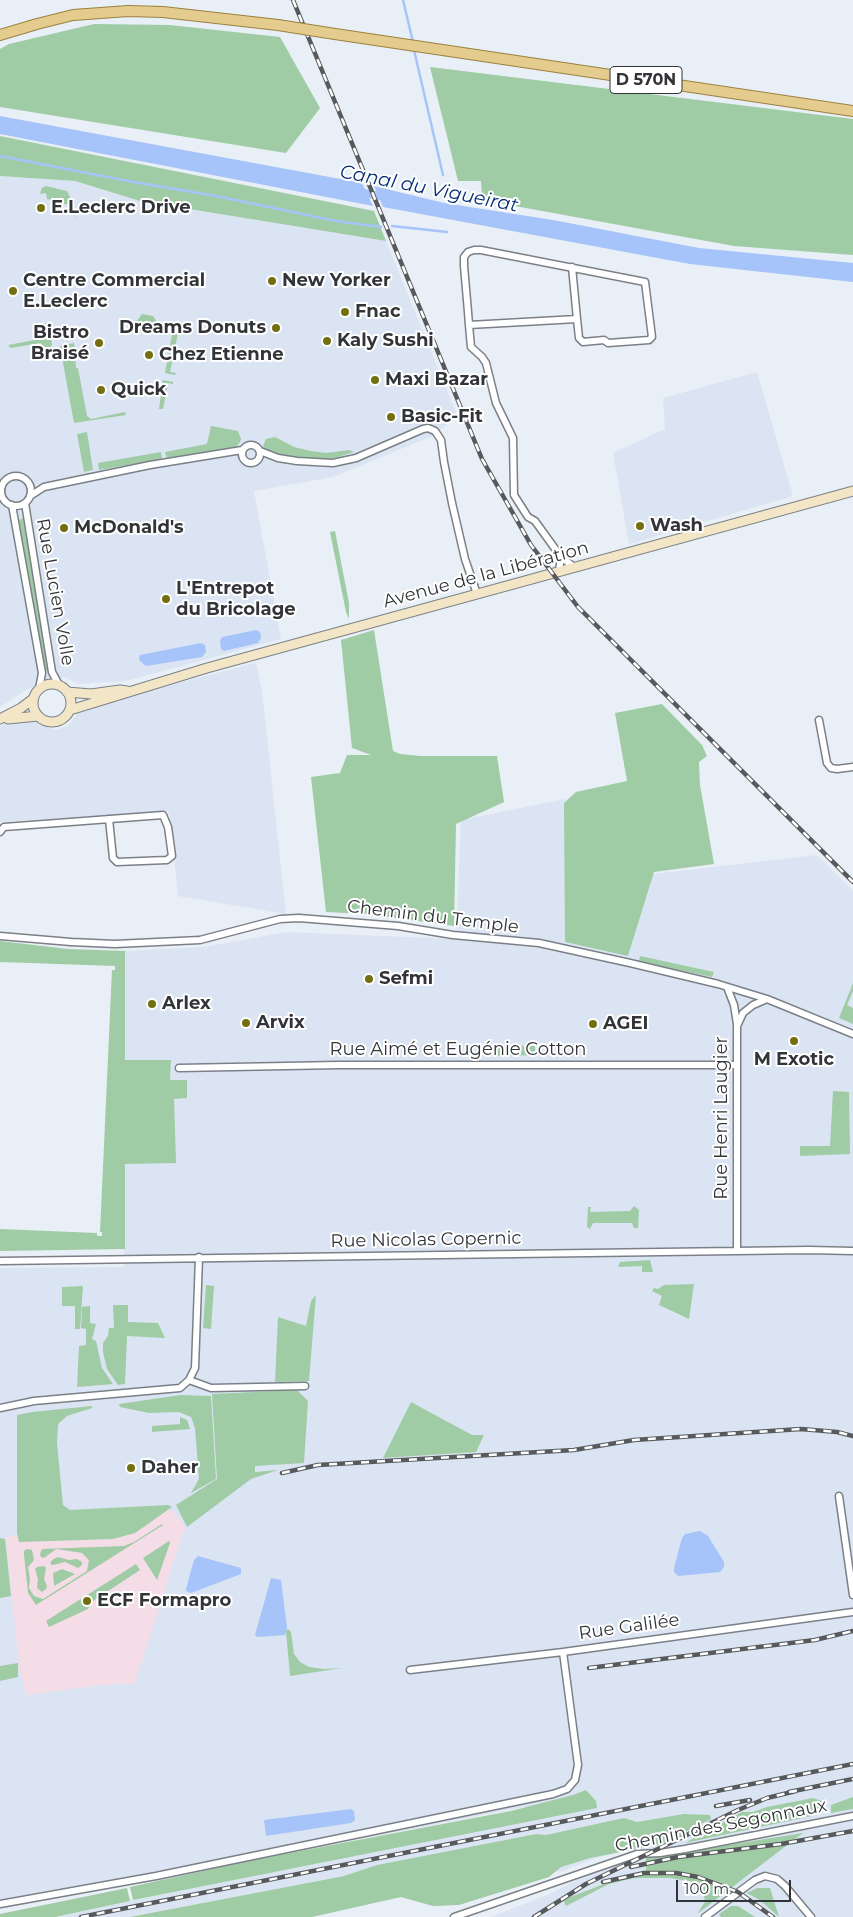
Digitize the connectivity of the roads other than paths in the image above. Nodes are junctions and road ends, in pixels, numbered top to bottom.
1 (0, 35) edge
2 (853, 111) edge
3 (572, 267) junction
4 (577, 319) junction
5 (469, 325) junction
6 (260, 451) junction
7 (242, 453) junction
8 (278, 458) junction
9 (258, 461) junction
10 (27, 481) junction
11 (1, 487) edge
12 (44, 487) junction
13 (853, 491) edge
14 (30, 496) junction
15 (2, 499) edge
16 (25, 503) junction
17 (12, 505) junction
18 (561, 556) junction
19 (574, 567) junction
20 (559, 571) junction
21 (477, 594) junction
22 (58, 685) junction
23 (39, 689) junction
24 (67, 692) junction
25 (128, 692) junction
26 (33, 699) junction
27 (70, 710) junction
28 (38, 716) junction
29 (0, 720) edge
30 (819, 720) dead end
31 (853, 767) edge
32 (109, 819) junction
33 (0, 832) edge
34 (0, 936) edge
35 (727, 987) junction
36 (767, 999) junction
37 (737, 1026) junction
38 (853, 1034) edge
39 (737, 1064) junction
40 (179, 1068) dead end
41 (737, 1251) junction
42 (853, 1251) edge
43 (199, 1258) junction
44 (0, 1261) edge
45 (189, 1380) junction
46 (306, 1386) dead end
47 (0, 1408) edge
48 (839, 1496) dead end
49 (853, 1595) edge
50 (853, 1612) edge
51 (563, 1652) junction
52 (410, 1670) dead end
53 (853, 1816) edge
54 (0, 1904) edge
55 (454, 1917) edge
56 (705, 1917) edge
57 (811, 1917) edge

1 - 2 main road, D 570N, bridge
3 - 4 street
3 - 4 street
3 - 5 street
4 - 5 street
5 - 18 street
6 - 7 street
6 - 8 street
6 - 9 street
7 - 9 street
7 - 12 street
8 - 9 street
8 - 21 street
10 - 11 street
10 - 12 street
10 - 14 street
11 - 15 street
12 - 14 street
13 - 19 main road, Avenue de la Libération
14 - 16 street
15 - 17 street
16 - 17 street
16 - 22 street, Rue Lucien Volle
17 - 23 street
18 - 19 street
18 - 20 street
19 - 20 main road, Avenue de la Libération
20 - 21 main road, Avenue de la Libération
21 - 25 main road, Avenue de la Libération
22 - 23 main road
22 - 24 main road
23 - 26 main road
24 - 25 main road, Avenue de la Libération
24 - 27 main road
25 - 27 main road, Avenue de la Libération
26 - 28 main road
26 - 29 main road
27 - 28 main road
28 - 29 main road
30 - 31 street
32 - 32 street
32 - 33 street
34 - 35 street, Chemin du Temple
35 - 36 street, Chemin du Temple
35 - 37 street
36 - 37 street, Rue Henri Laugier
36 - 38 street, Chemin du Temple
37 - 39 street, Rue Henri Laugier
39 - 40 street, Rue Aimé et Eugénie Cotton
39 - 41 street, Rue Henri Laugier
41 - 42 street, Rue Nicolas Copernic
41 - 43 street, Rue Nicolas Copernic
43 - 44 street, Rue Nicolas Copernic
43 - 45 street
45 - 46 street
45 - 47 street
48 - 49 street
50 - 51 street, Rue Galilée
51 - 52 street, Rue Galilée
51 - 54 street
53 - 55 street, Chemin des Segonnaux
56 - 57 street

